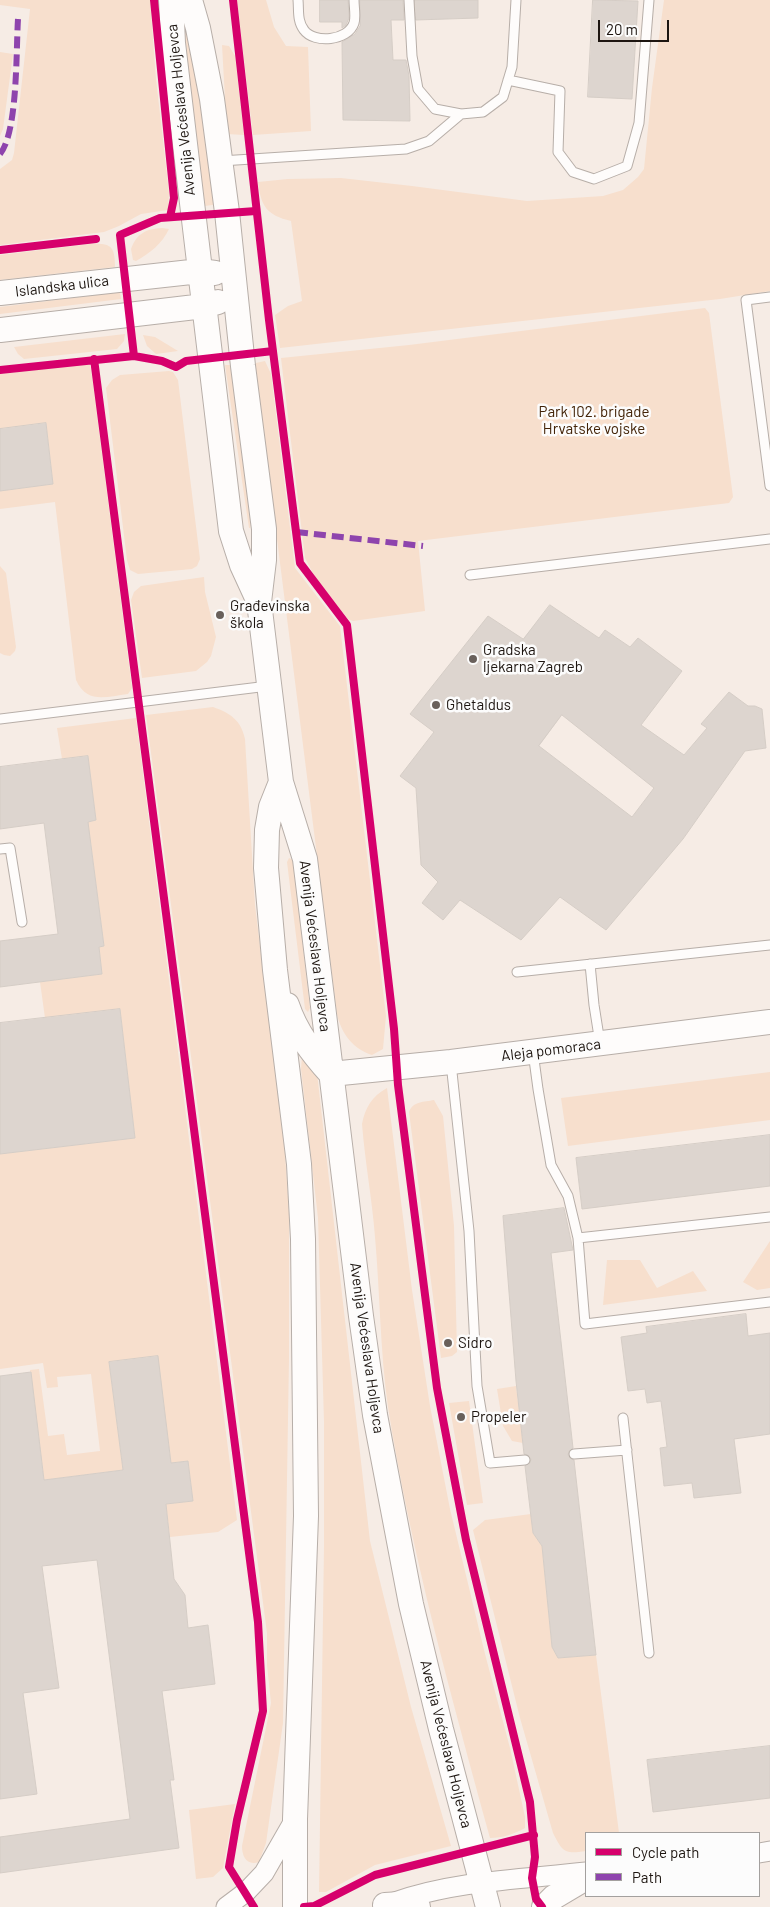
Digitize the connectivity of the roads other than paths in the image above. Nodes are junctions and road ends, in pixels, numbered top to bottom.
1 (171, 0) edge
2 (190, 0) edge
3 (298, 0) edge
4 (354, 0) edge
5 (409, 0) edge
6 (516, 0) edge
7 (649, 0) edge
8 (508, 80) junction
9 (461, 114) junction
10 (221, 160) junction
11 (200, 271) junction
12 (235, 286) junction
13 (0, 293) edge
14 (770, 297) edge
15 (204, 306) junction
16 (0, 330) edge
17 (770, 486) edge
18 (770, 539) edge
19 (470, 575) dead end
20 (259, 602) junction
21 (270, 686) junction
22 (0, 719) edge
23 (281, 782) junction
24 (0, 849) edge
25 (22, 922) dead end
26 (770, 945) edge
27 (590, 964) junction
28 (276, 970) junction
29 (517, 972) dead end
30 (770, 1022) edge
31 (600, 1043) junction
32 (533, 1052) junction
33 (451, 1062) junction
34 (331, 1074) junction
35 (770, 1217) edge
36 (578, 1238) junction
37 (770, 1302) edge
38 (624, 1418) dead end
39 (627, 1450) junction
40 (574, 1454) dead end
41 (525, 1460) dead end
42 (649, 1653) dead end
43 (296, 1819) junction
44 (585, 1872) edge
45 (585, 1879) edge
46 (482, 1884) junction
47 (384, 1906) edge
48 (226, 1907) edge
49 (295, 1907) edge
50 (418, 1907) edge
51 (488, 1907) edge
52 (544, 1907) edge

1 - 11 street, Avenija Većeslava Holjevca
2 - 10 street, Avenija Većeslava Holjevca
3 - 4 lane
5 - 9 lane
6 - 8 lane
7 - 8 lane
8 - 9 lane
9 - 10 lane
10 - 12 street, Avenija Većeslava Holjevca
11 - 12 street, Islandska ulica
11 - 13 street, Islandska ulica
11 - 15 street, Avenija Većeslava Holjevca
12 - 15 street
12 - 20 street, Avenija Većeslava Holjevca
14 - 17 lane
15 - 16 street
15 - 20 street, Avenija Većeslava Holjevca
18 - 19 lane
20 - 21 street, Avenija Većeslava Holjevca
21 - 22 lane
21 - 23 street, Avenija Većeslava Holjevca
23 - 28 street, Avenija Većeslava Holjevca
23 - 34 street, Avenija Većeslava Holjevca
24 - 25 lane
26 - 27 lane
27 - 29 lane
27 - 31 lane
28 - 34 street
28 - 43 street, Avenija Većeslava Holjevca
30 - 31 street, Aleja pomoraca
31 - 32 street, Aleja pomoraca
32 - 33 street, Aleja pomoraca
32 - 36 lane
33 - 34 street, Aleja pomoraca
33 - 41 lane
34 - 46 street, Avenija Većeslava Holjevca
35 - 36 lane
36 - 37 lane
38 - 39 lane
39 - 40 lane
39 - 42 lane
43 - 48 street
43 - 49 street, Avenija Većeslava Holjevca
44 - 46 street
45 - 52 street
46 - 47 street
46 - 51 street, Avenija Većeslava Holjevca
47 - 50 street

